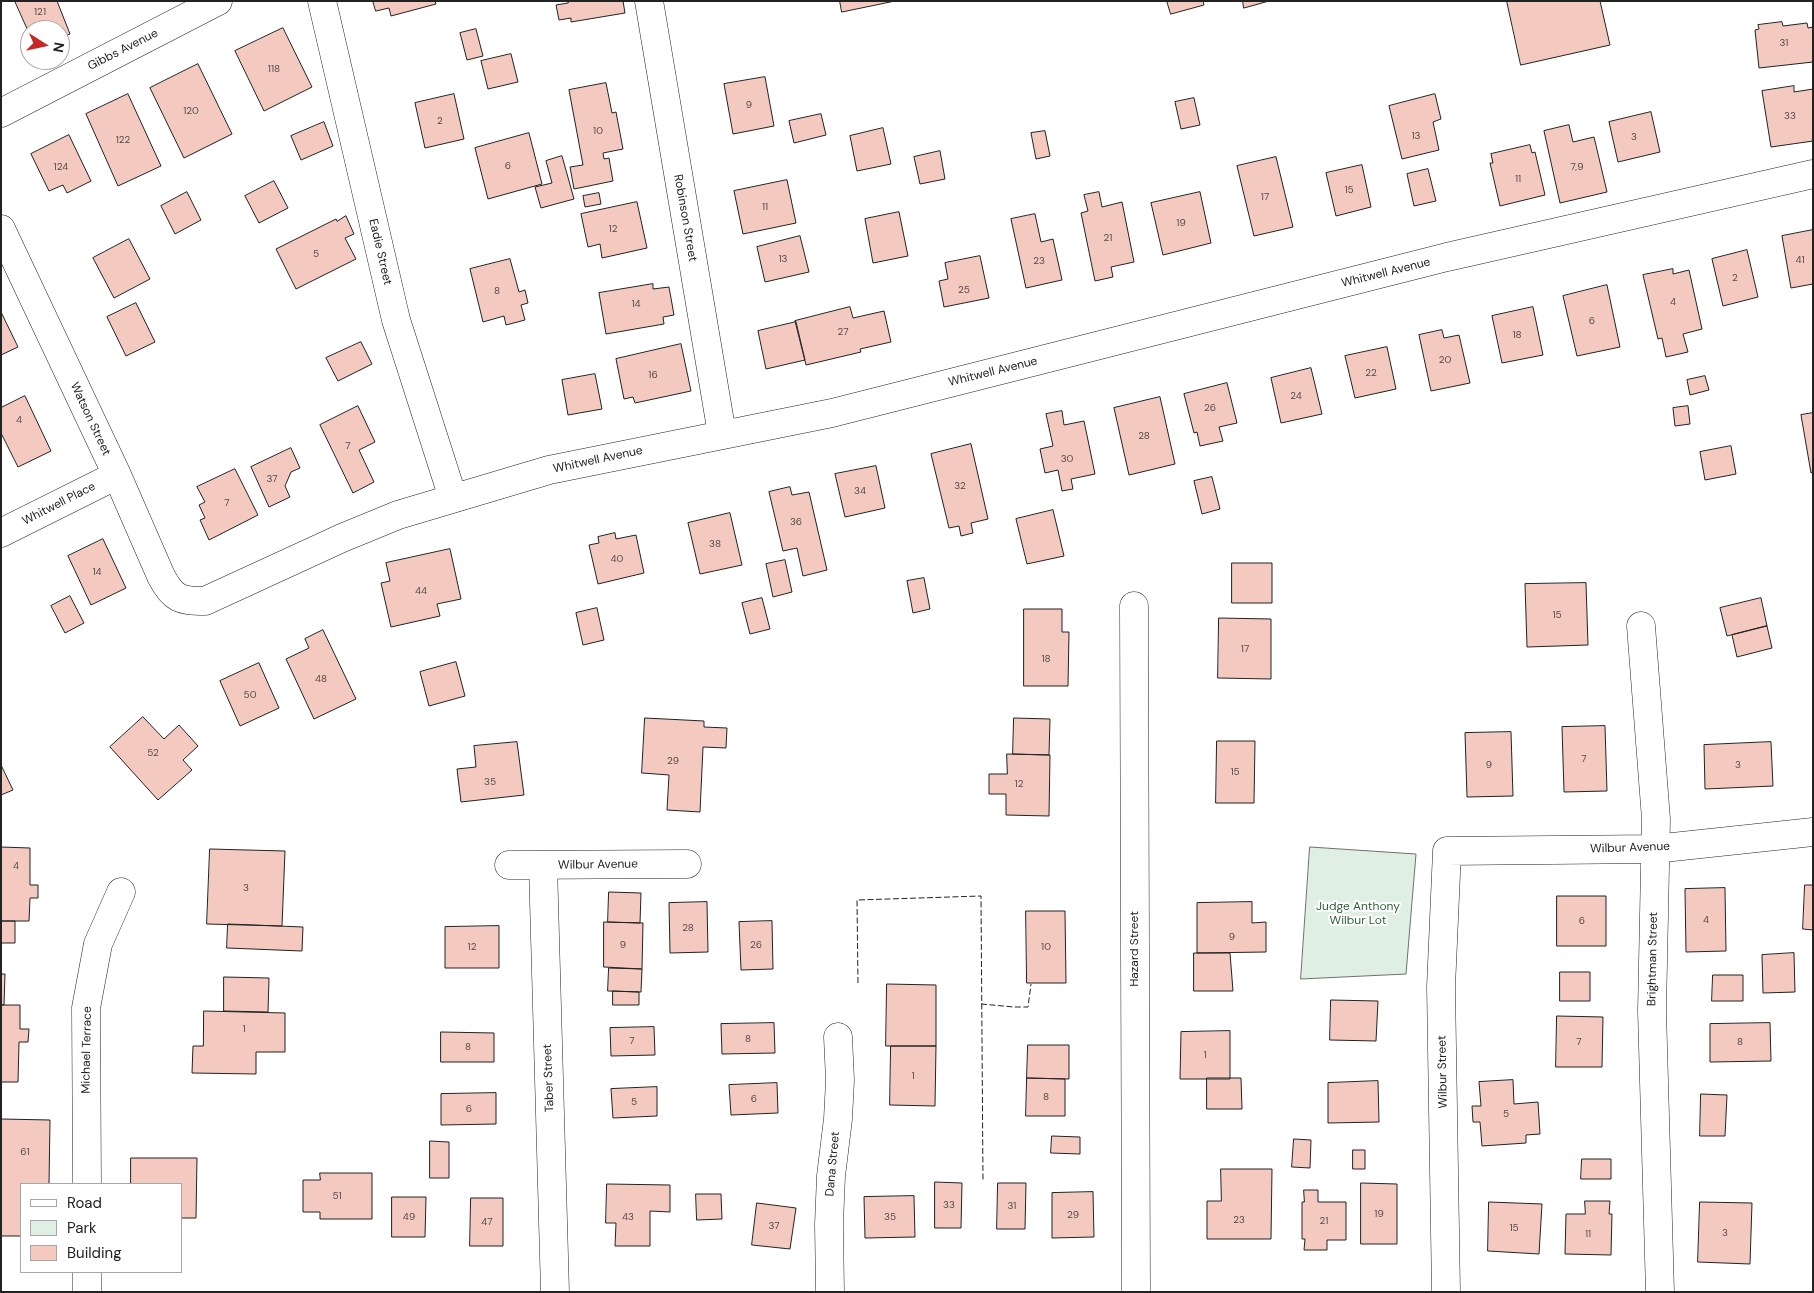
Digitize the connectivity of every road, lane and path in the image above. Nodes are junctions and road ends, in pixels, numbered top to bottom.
1 (218, 1) edge
2 (322, 1) edge
3 (649, 1) edge
4 (1, 113) edge
5 (1813, 174) edge
6 (1, 229) edge
7 (722, 434) junction
8 (117, 475) junction
9 (453, 498) junction
10 (1, 533) edge
11 (186, 601) joint
12 (1134, 606) dead end
13 (1640, 626) dead end
14 (1813, 832) edge
15 (1654, 849) junction
16 (1447, 852) joint
17 (687, 864) dead end
18 (509, 865) dead end
19 (543, 865) junction
20 (121, 892) dead end
21 (838, 1037) dead end
22 (87, 1183) edge
23 (87, 1273) edge
24 (87, 1292) edge
25 (555, 1292) edge
26 (830, 1292) edge
27 (1136, 1292) edge
28 (1446, 1292) edge
29 (1660, 1292) edge

1 - 4 street, Gibbs Avenue
2 - 9 street, Eadie Street
3 - 7 street, Robinson Street
5 - 7 street, Whitwell Avenue
6 - 8 street, Watson Street
7 - 9 street, Whitwell Avenue
8 - 10 street, Whitwell Place
8 - 11 street, Watson Street
9 - 11 street, Whitwell Avenue
12 - 27 street, Hazard Street
13 - 15 street, Brightman Street
14 - 15 street, Wilbur Avenue
15 - 16 street, Wilbur Avenue
15 - 29 street, Brightman Street
16 - 28 street, Wilbur Street
17 - 19 street, Wilbur Avenue
18 - 19 street, Wilbur Avenue
19 - 25 street, Taber Street
20 - 22 street, Michael Terrace
21 - 26 street, Dana Street
23 - 24 street

